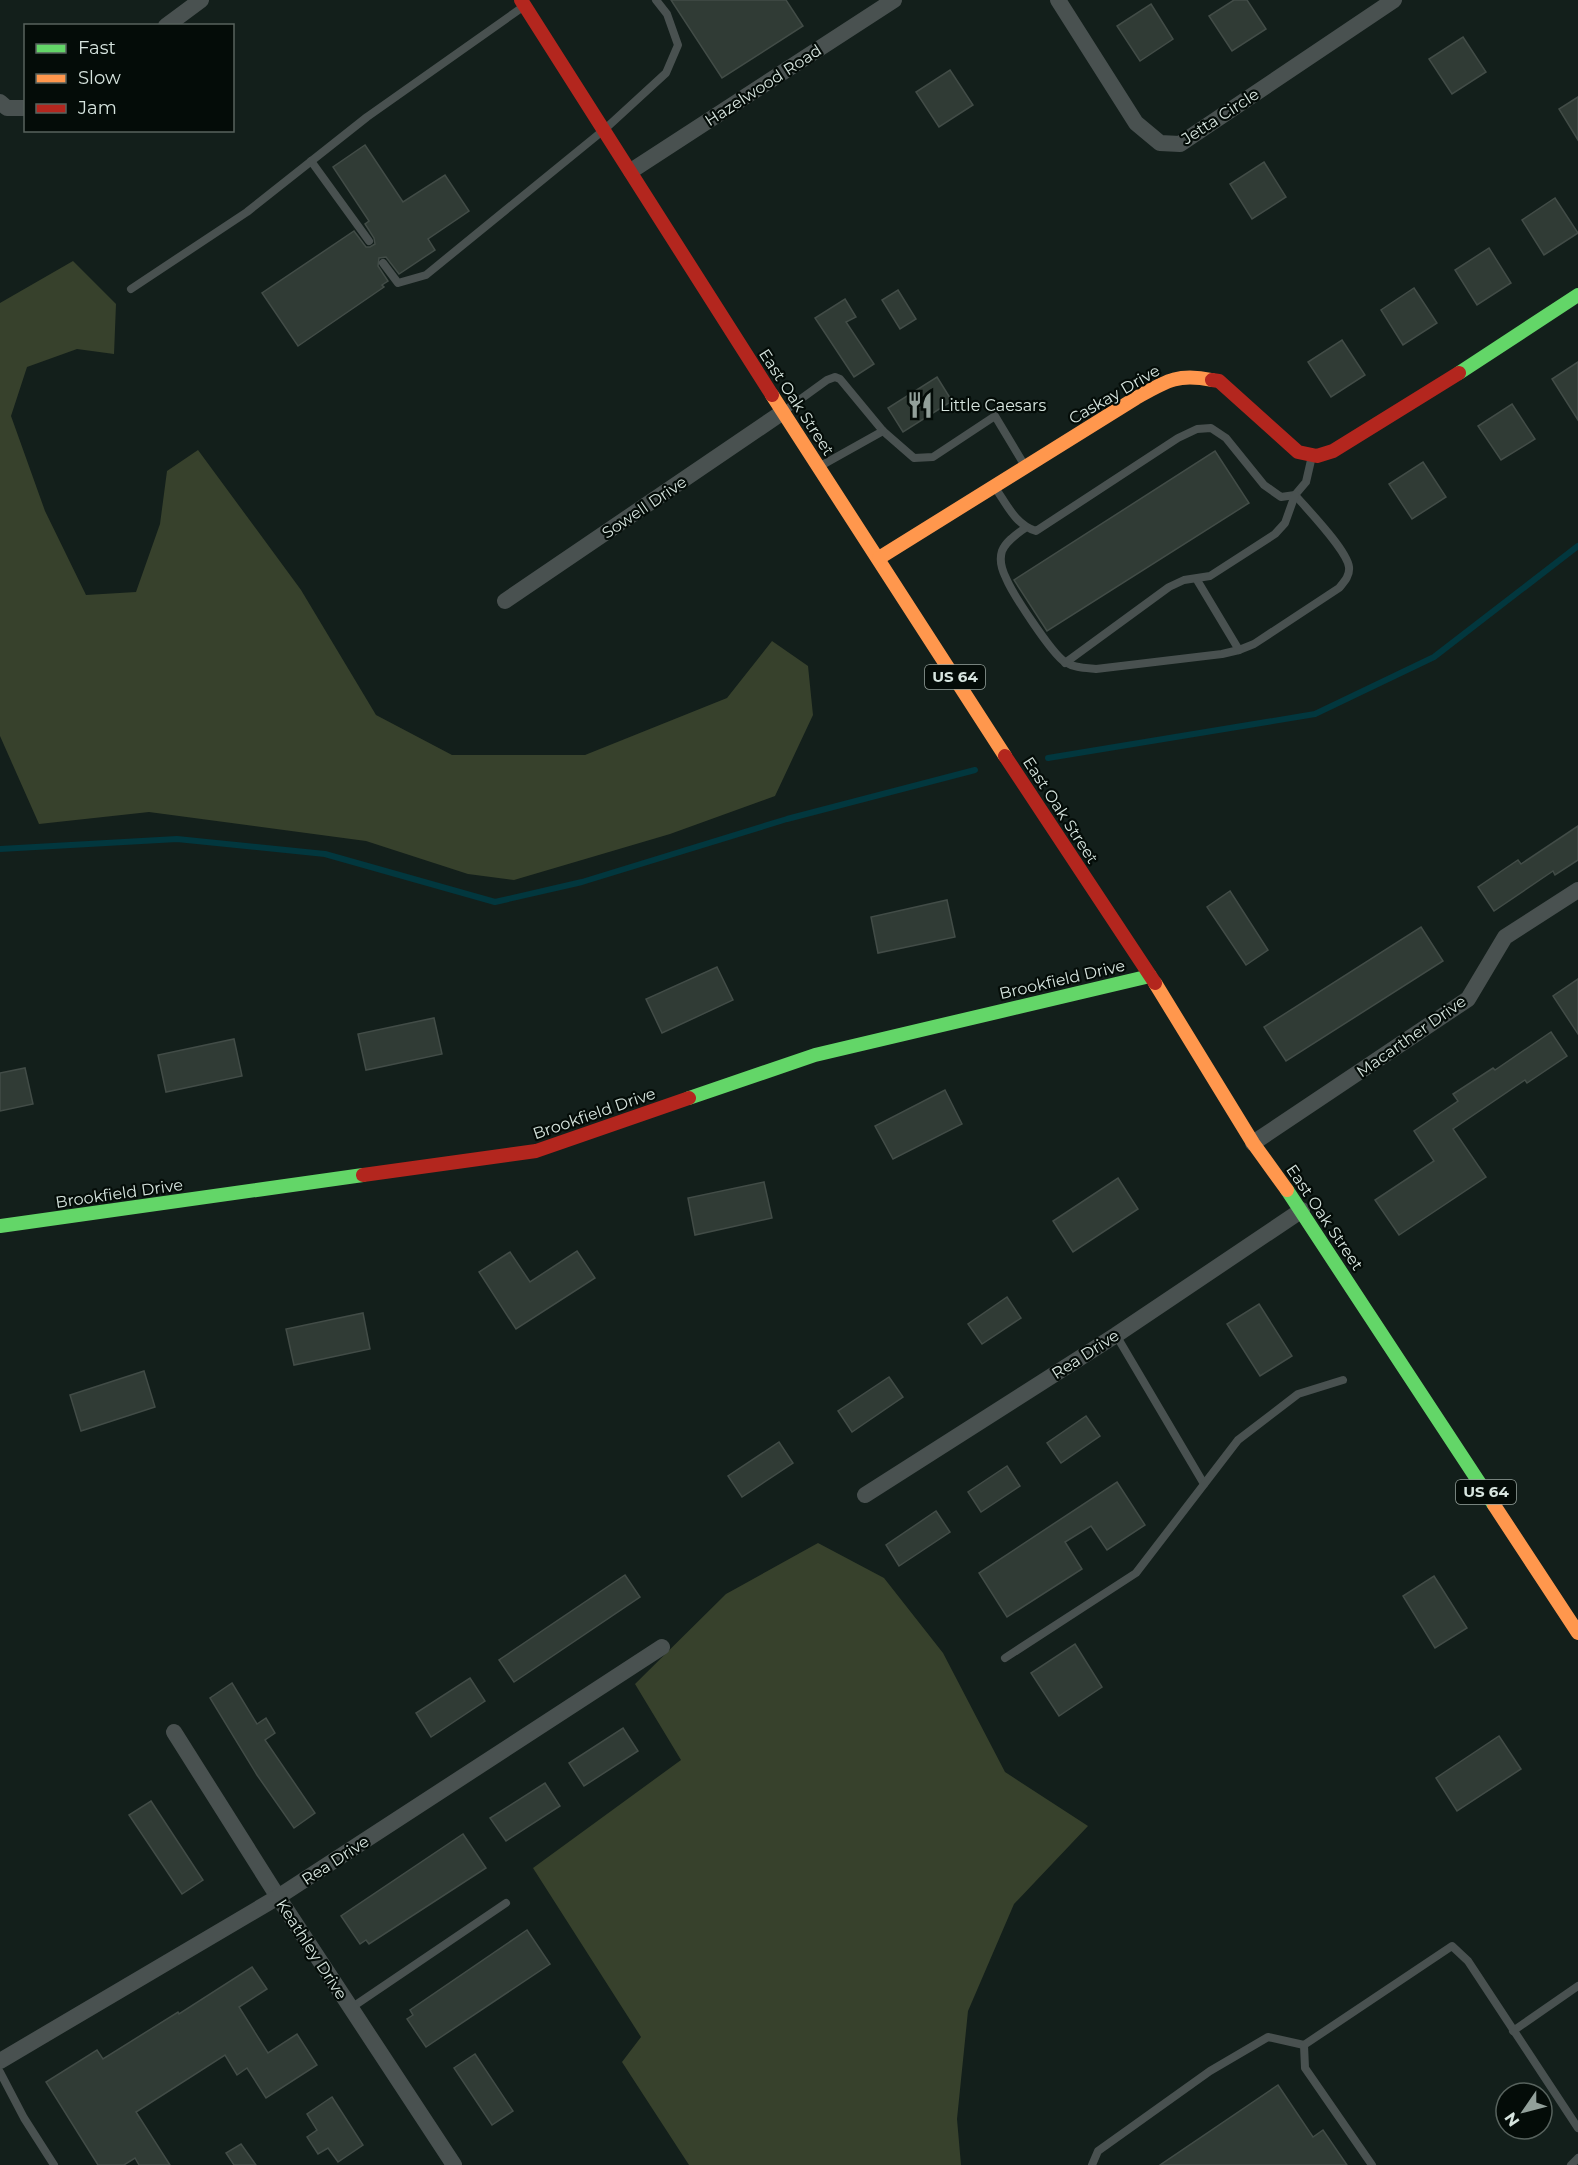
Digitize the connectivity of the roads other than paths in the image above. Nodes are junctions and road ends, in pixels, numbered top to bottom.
1 (201, 0) edge
2 (656, 0) edge
3 (894, 0) edge
4 (1058, 0) edge
5 (1394, 0) edge
6 (527, 2) edge
7 (169, 24) edge
8 (0, 102) edge
9 (24, 108) edge
10 (604, 129) junction
11 (311, 161) junction
12 (632, 171) junction
13 (369, 241) dead end
14 (383, 264) dead end
15 (131, 289) dead end
16 (1578, 295) edge
17 (783, 412) junction
18 (884, 431) junction
19 (1312, 455) junction
20 (819, 467) junction
21 (1025, 467) junction
22 (994, 486) junction
23 (1295, 495) junction
24 (1025, 528) junction
25 (879, 558) junction
26 (1197, 580) junction
27 (505, 601) dead end
28 (1239, 650) junction
29 (1065, 663) junction
30 (1578, 890) edge
31 (1150, 976) junction
32 (1253, 1143) junction
33 (1302, 1210) junction
34 (0, 1226) edge
35 (1116, 1335) junction
36 (1344, 1380) dead end
37 (1204, 1484) junction
38 (865, 1495) dead end
39 (1578, 1633) edge
40 (662, 1647) dead end
41 (1005, 1658) dead end
42 (174, 1732) dead end
43 (278, 1896) junction
44 (506, 1903) dead end
45 (1578, 1986) edge
46 (351, 2008) junction
47 (1513, 2031) junction
48 (1304, 2045) junction
49 (0, 2061) edge
50 (0, 2072) edge
51 (1578, 2128) edge
52 (1578, 2158) edge
53 (54, 2165) edge
54 (454, 2165) edge
55 (1092, 2165) edge
56 (1372, 2165) edge
57 (1571, 2165) edge

1 - 7 street
2 - 10 lane
3 - 12 street, Hazelwood Road
4 - 5 street, Jetta Circle
6 - 10 main road, East Oak Street / US 64
6 - 11 lane
8 - 9 street
10 - 12 main road, East Oak Street / US 64
10 - 14 lane
11 - 13 lane
11 - 15 lane
12 - 17 main road, East Oak Street / US 64
16 - 19 main road
17 - 18 lane
17 - 20 main road, East Oak Street / US 64
17 - 27 street, Sowell Drive
18 - 20 lane
18 - 21 lane
19 - 21 main road, Caskay Drive
19 - 23 lane
20 - 25 main road, East Oak Street / US 64
21 - 22 main road, Caskay Drive
22 - 24 lane
22 - 25 main road, Caskay Drive
23 - 24 lane
23 - 26 lane
23 - 28 lane
24 - 29 lane
25 - 31 main road, East Oak Street / US 64
26 - 28 lane
26 - 29 lane
28 - 29 lane
30 - 32 street, Macarther Drive
31 - 32 main road, East Oak Street / US 64
31 - 34 main road, Brookfield Drive
32 - 33 main road, East Oak Street / US 64
33 - 35 street, Rea Drive
33 - 39 main road, East Oak Street / US 64
35 - 37 lane
35 - 38 street, Rea Drive
36 - 37 lane
37 - 41 lane
40 - 43 street, Rea Drive
42 - 43 street, Keathley Drive
43 - 46 street, Keathley Drive
43 - 49 street, Rea Drive
44 - 46 lane
45 - 47 lane
46 - 54 street, Keathley Drive
47 - 48 lane
47 - 51 lane
48 - 55 lane
48 - 56 lane
50 - 53 lane
52 - 57 lane

